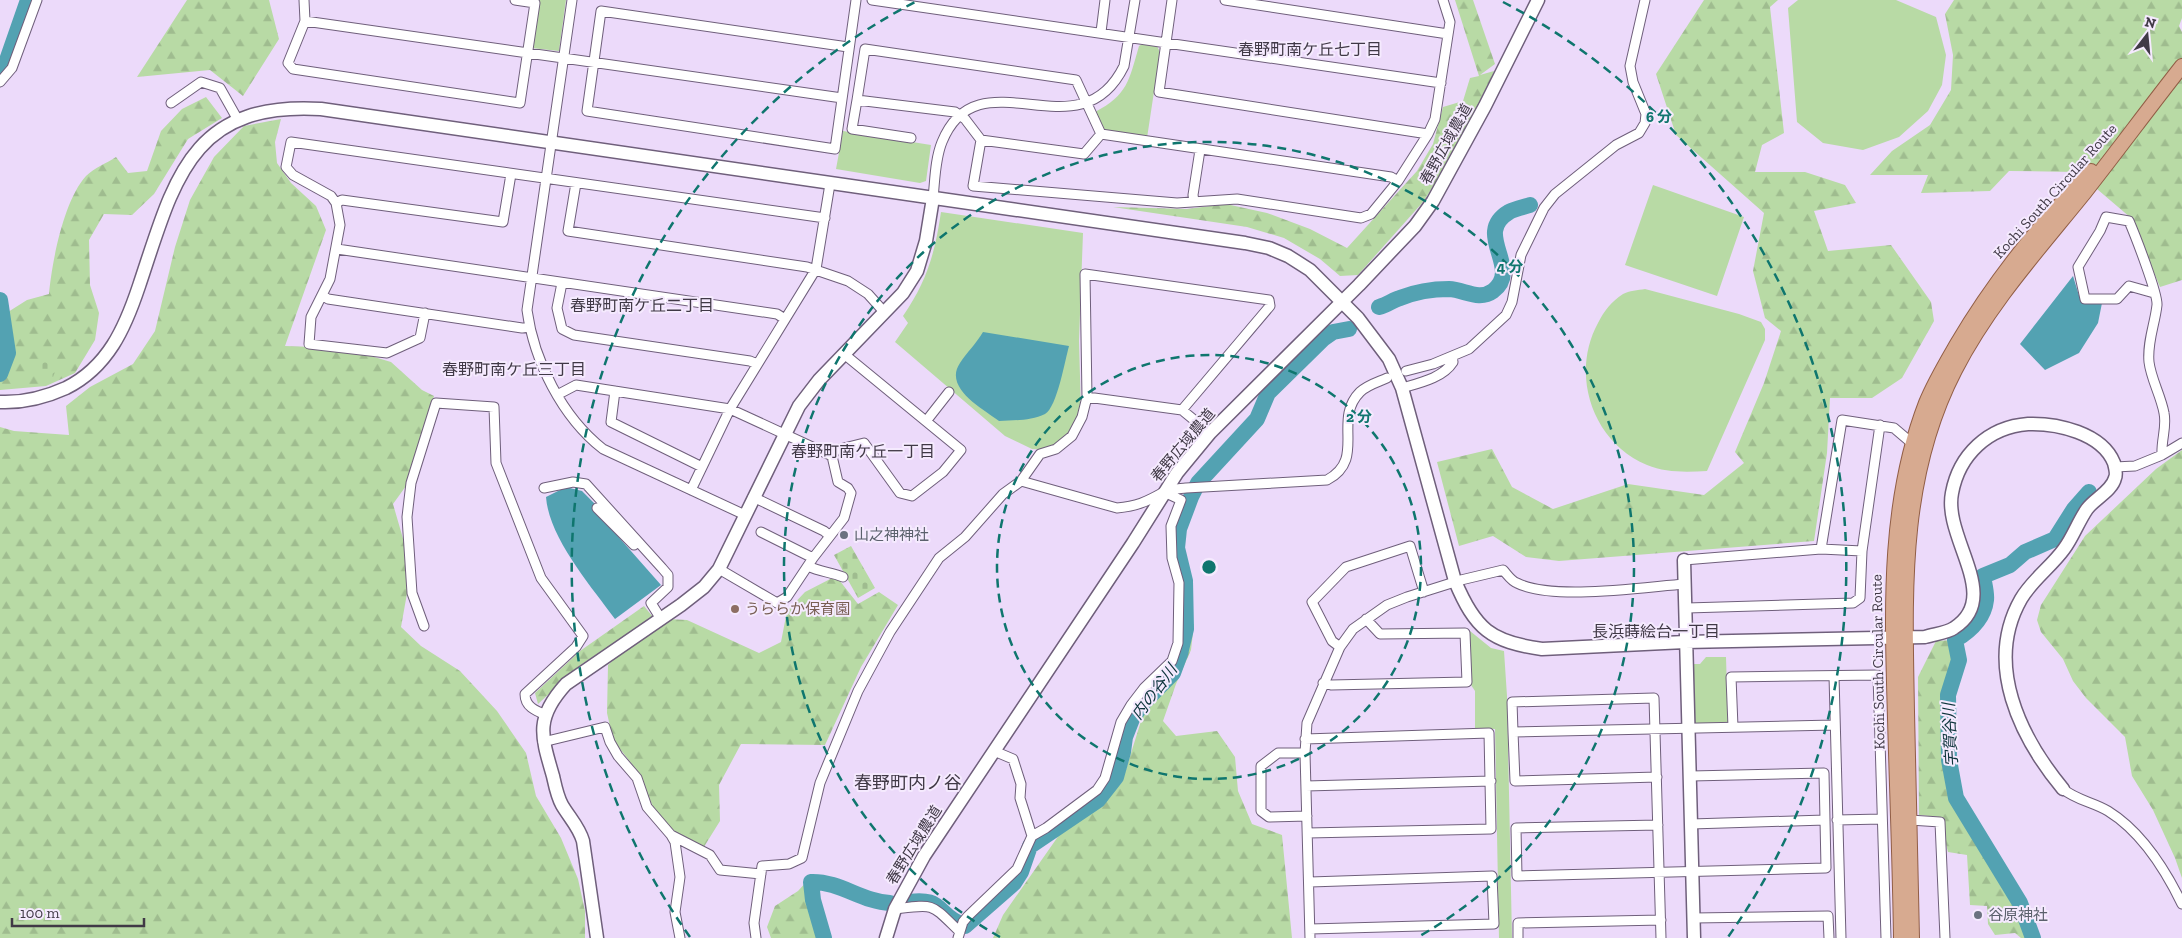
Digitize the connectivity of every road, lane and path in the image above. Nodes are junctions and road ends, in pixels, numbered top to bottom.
1 (37, 0) edge
2 (304, 0) edge
3 (515, 0) edge
4 (572, 0) edge
5 (856, 0) edge
6 (872, 0) edge
7 (1105, 0) edge
8 (1135, 0) edge
9 (1172, 0) edge
10 (1225, 0) edge
11 (1443, 0) edge
12 (1538, 0) edge
13 (1645, 0) edge
14 (305, 21) junction
15 (1100, 32) junction
16 (1448, 34) junction
17 (1130, 37) junction
18 (1166, 42) junction
19 (848, 47) junction
20 (528, 52) junction
21 (564, 57) junction
22 (594, 62) junction
23 (2182, 66) edge
24 (0, 82) edge
25 (1441, 83) junction
26 (842, 98) junction
27 (857, 100) junction
28 (171, 102) dead end
29 (1086, 104) junction
30 (959, 115) junction
31 (238, 120) junction
32 (1100, 134) junction
33 (1428, 134) junction
34 (911, 138) dead end
35 (981, 140) junction
36 (552, 143) junction
37 (1200, 150) junction
38 (511, 174) junction
39 (546, 178) junction
40 (1398, 181) junction
41 (576, 183) junction
42 (830, 184) junction
43 (2081, 188) junction
44 (933, 198) junction
45 (1194, 201) junction
46 (336, 203) junction
47 (825, 218) junction
48 (337, 249) junction
49 (816, 269) junction
50 (532, 277) junction
51 (562, 283) junction
52 (2154, 293) junction
53 (322, 295) junction
54 (1342, 303) junction
55 (425, 313) junction
56 (885, 313) junction
57 (785, 319) junction
58 (530, 327) junction
59 (844, 354) junction
60 (1452, 357) junction
61 (757, 364) junction
62 (1406, 371) dead end
63 (1388, 378) dead end
64 (1402, 388) junction
65 (615, 391) junction
66 (949, 392) dead end
67 (557, 395) junction
68 (1087, 397) junction
69 (0, 402) edge
70 (730, 409) junction
71 (1182, 410) junction
72 (927, 420) junction
73 (1880, 425) junction
74 (1210, 433) junction
75 (783, 434) junction
76 (2182, 443) edge
77 (1914, 445) junction
78 (2162, 455) junction
79 (832, 456) junction
80 (702, 467) junction
81 (2115, 467) junction
82 (1021, 481) junction
83 (544, 488) dead end
84 (691, 490) junction
85 (1163, 492) junction
86 (754, 497) junction
87 (597, 508) dead end
88 (745, 516) junction
89 (761, 532) dead end
90 (830, 536) junction
91 (1821, 549) junction
92 (1862, 551) junction
93 (813, 558) junction
94 (1684, 560) joint
95 (808, 566) junction
96 (662, 568) junction
97 (719, 569) junction
98 (843, 578) dead end
99 (1455, 581) junction
100 (1685, 584) junction
101 (1424, 592) junction
102 (1687, 608) junction
103 (661, 619) junction
104 (1366, 619) junction
105 (424, 626) dead end
106 (1899, 637) junction
107 (1685, 642) junction
108 (1340, 647) junction
109 (1834, 676) junction
110 (1323, 683) junction
111 (546, 715) junction
112 (1834, 725) junction
113 (1689, 727) junction
114 (1733, 727) junction
115 (1656, 728) junction
116 (1513, 732) junction
117 (1305, 739) junction
118 (543, 742) junction
119 (994, 751) junction
120 (1305, 753) junction
121 (1691, 776) junction
122 (1657, 777) junction
123 (1491, 781) junction
124 (1306, 786) junction
125 (2063, 789) joint
126 (1307, 816) junction
127 (1882, 819) junction
128 (1825, 820) junction
129 (1837, 820) junction
130 (1910, 820) junction
131 (1691, 824) junction
132 (1658, 825) junction
133 (1308, 833) junction
134 (671, 835) junction
135 (1032, 836) junction
136 (1660, 872) junction
137 (1693, 872) junction
138 (761, 874) junction
139 (1310, 882) junction
140 (2182, 904) edge
141 (895, 909) junction
142 (1694, 918) junction
143 (1660, 920) junction
144 (960, 930) edge
145 (1310, 933) edge
146 (597, 938) edge
147 (680, 938) edge
148 (756, 938) edge
149 (886, 938) edge
150 (1518, 938) edge
151 (1661, 938) edge
152 (1694, 938) edge
153 (1829, 938) edge
154 (1841, 938) edge
155 (1886, 938) edge
156 (1901, 938) edge
157 (1912, 938) edge
158 (1944, 938) edge

1 - 24 street
2 - 14 street
3 - 20 street
4 - 21 street
5 - 19 street
6 - 15 street
7 - 15 street
8 - 17 street
9 - 18 street
10 - 16 street
11 - 16 street
12 - 54 street, 春野広域農道
13 - 60 street
14 - 20 street
14 - 20 street
15 - 17 street
16 - 25 street
17 - 18 street
17 - 29 street
18 - 25 street
18 - 33 street
19 - 22 street
19 - 26 street
20 - 21 street
21 - 22 street
21 - 36 street
22 - 26 street
22 - 26 street
23 - 43 main road, Kochi South Circular Route
25 - 33 street
27 - 29 street
27 - 30 street
27 - 34 street
28 - 31 street
29 - 30 street
29 - 32 street
30 - 35 street
30 - 44 street
31 - 36 street
31 - 69 street
32 - 35 street
32 - 37 street
33 - 40 street
35 - 45 street
36 - 39 street
36 - 42 street
37 - 40 street
37 - 45 street
38 - 39 street
38 - 46 street
38 - 46 street
39 - 41 street
39 - 50 street
40 - 45 street
41 - 47 street
41 - 49 street
42 - 44 street
42 - 47 street
43 - 77 main road, Kochi South Circular Route
43 - 106 main road, Kochi South Circular Route
44 - 54 street
44 - 56 street
46 - 48 street
47 - 49 street
48 - 50 street
48 - 53 street
49 - 56 street
49 - 57 street
50 - 51 street
50 - 58 street
51 - 57 street
51 - 61 street
52 - 52 street
52 - 78 street
53 - 55 street
53 - 55 street
54 - 64 street
54 - 74 street, 春野広域農道
55 - 58 street
56 - 59 street
57 - 61 street
58 - 67 street
59 - 72 street
59 - 75 street
60 - 62 street
60 - 64 street
61 - 70 street
63 - 85 street
64 - 99 street
65 - 67 street
65 - 70 street
65 - 80 street
66 - 72 street
67 - 84 street
68 - 71 street
68 - 71 street
68 - 82 street
70 - 75 street
70 - 80 street
71 - 74 street
72 - 79 street
73 - 77 street
73 - 91 street
73 - 92 street
74 - 85 street, 春野広域農道
75 - 79 street
75 - 86 street
76 - 78 street
77 - 106 main road, Kochi South Circular Route
78 - 81 street
79 - 90 street
80 - 84 street
81 - 106 street
81 - 125 street
82 - 85 street
82 - 138 street
83 - 96 street
84 - 88 street
85 - 119 street, 春野広域農道
85 - 135 street
86 - 88 street
86 - 90 street
87 - 96 street
88 - 97 street
89 - 93 street
90 - 93 street
91 - 92 street
91 - 94 street
92 - 102 street
93 - 95 street
94 - 100 street
95 - 97 street
95 - 98 street
96 - 103 street
97 - 103 street
99 - 100 street
99 - 101 street
99 - 107 street
100 - 102 street
101 - 104 street
101 - 108 street
102 - 107 street
103 - 111 street
104 - 108 street
104 - 110 street
105 - 111 street
106 - 107 street
106 - 130 main road, Kochi South Circular Route
106 - 156 main road, Kochi South Circular Route
107 - 113 street
108 - 110 street
109 - 112 street
109 - 114 street
109 - 127 street
110 - 117 street
111 - 118 street
112 - 114 street
112 - 129 street
113 - 114 street
113 - 115 street
113 - 121 street
115 - 116 street
115 - 116 street
115 - 122 street
116 - 122 street
117 - 120 street
117 - 123 street
118 - 134 street
118 - 146 street
119 - 135 street
119 - 141 street, 春野広域農道
120 - 124 street
120 - 126 street
121 - 128 street
121 - 131 street
122 - 132 street
123 - 124 street
123 - 133 street
124 - 126 street
125 - 140 street
126 - 133 street
127 - 129 street
127 - 155 street
128 - 131 street
128 - 137 street
129 - 154 street
130 - 157 main road, Kochi South Circular Route
130 - 158 street
131 - 137 street
132 - 136 street
132 - 136 street
133 - 139 street
134 - 138 street
134 - 147 street
135 - 144 street
136 - 137 street
136 - 143 street
137 - 142 street
138 - 148 street
139 - 145 street
139 - 145 street
141 - 144 street
141 - 149 street, 春野広域農道
142 - 152 street
142 - 153 street
143 - 150 street
143 - 151 street

